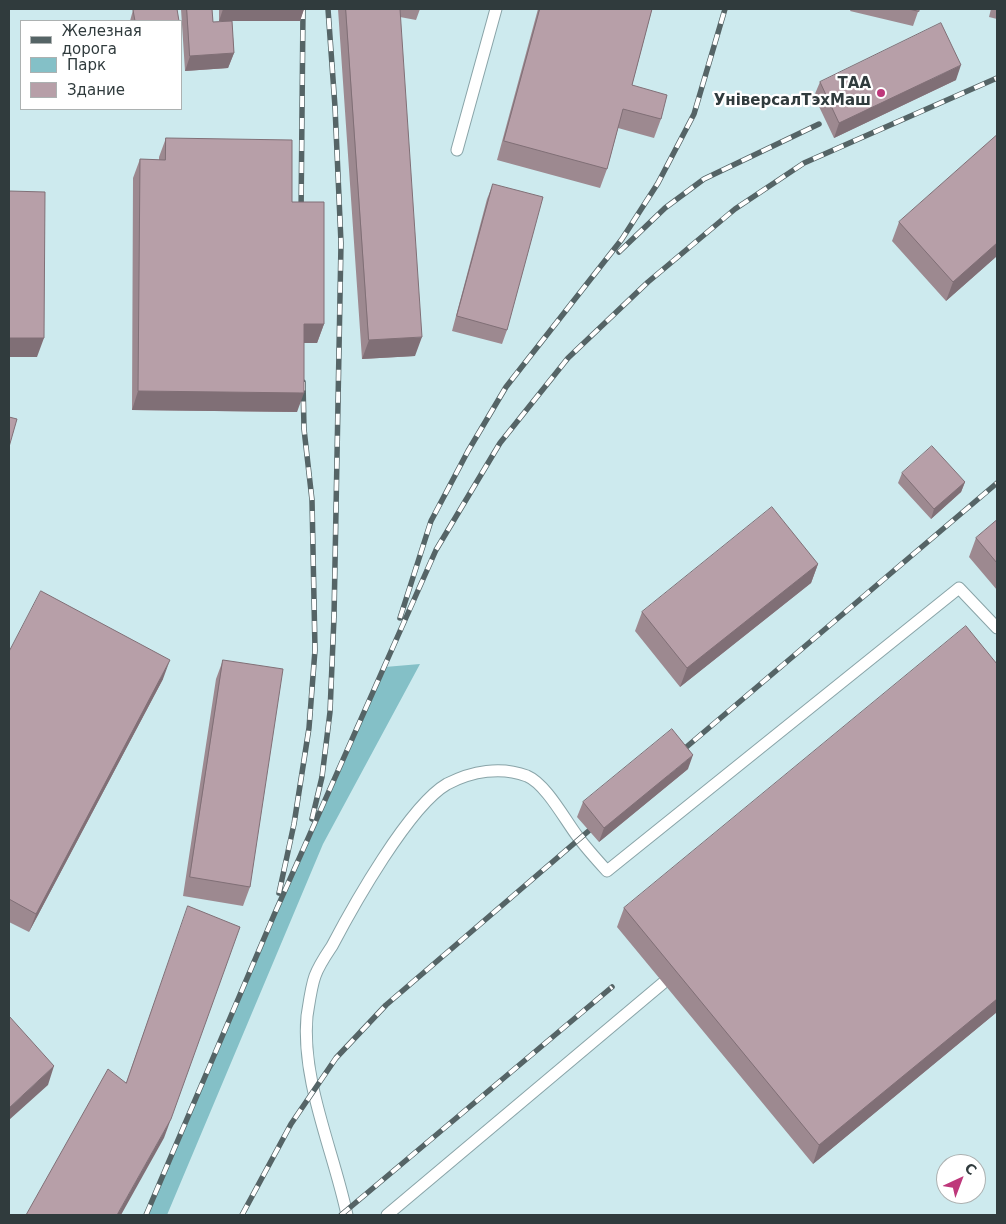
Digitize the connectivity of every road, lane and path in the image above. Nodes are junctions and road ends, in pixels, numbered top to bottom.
1 (496, 9) edge
2 (458, 150) dead end
3 (997, 628) edge
4 (663, 983) dead end
5 (347, 1215) edge
6 (387, 1215) edge

1 - 2 lane
3 - 5 lane
4 - 6 lane

